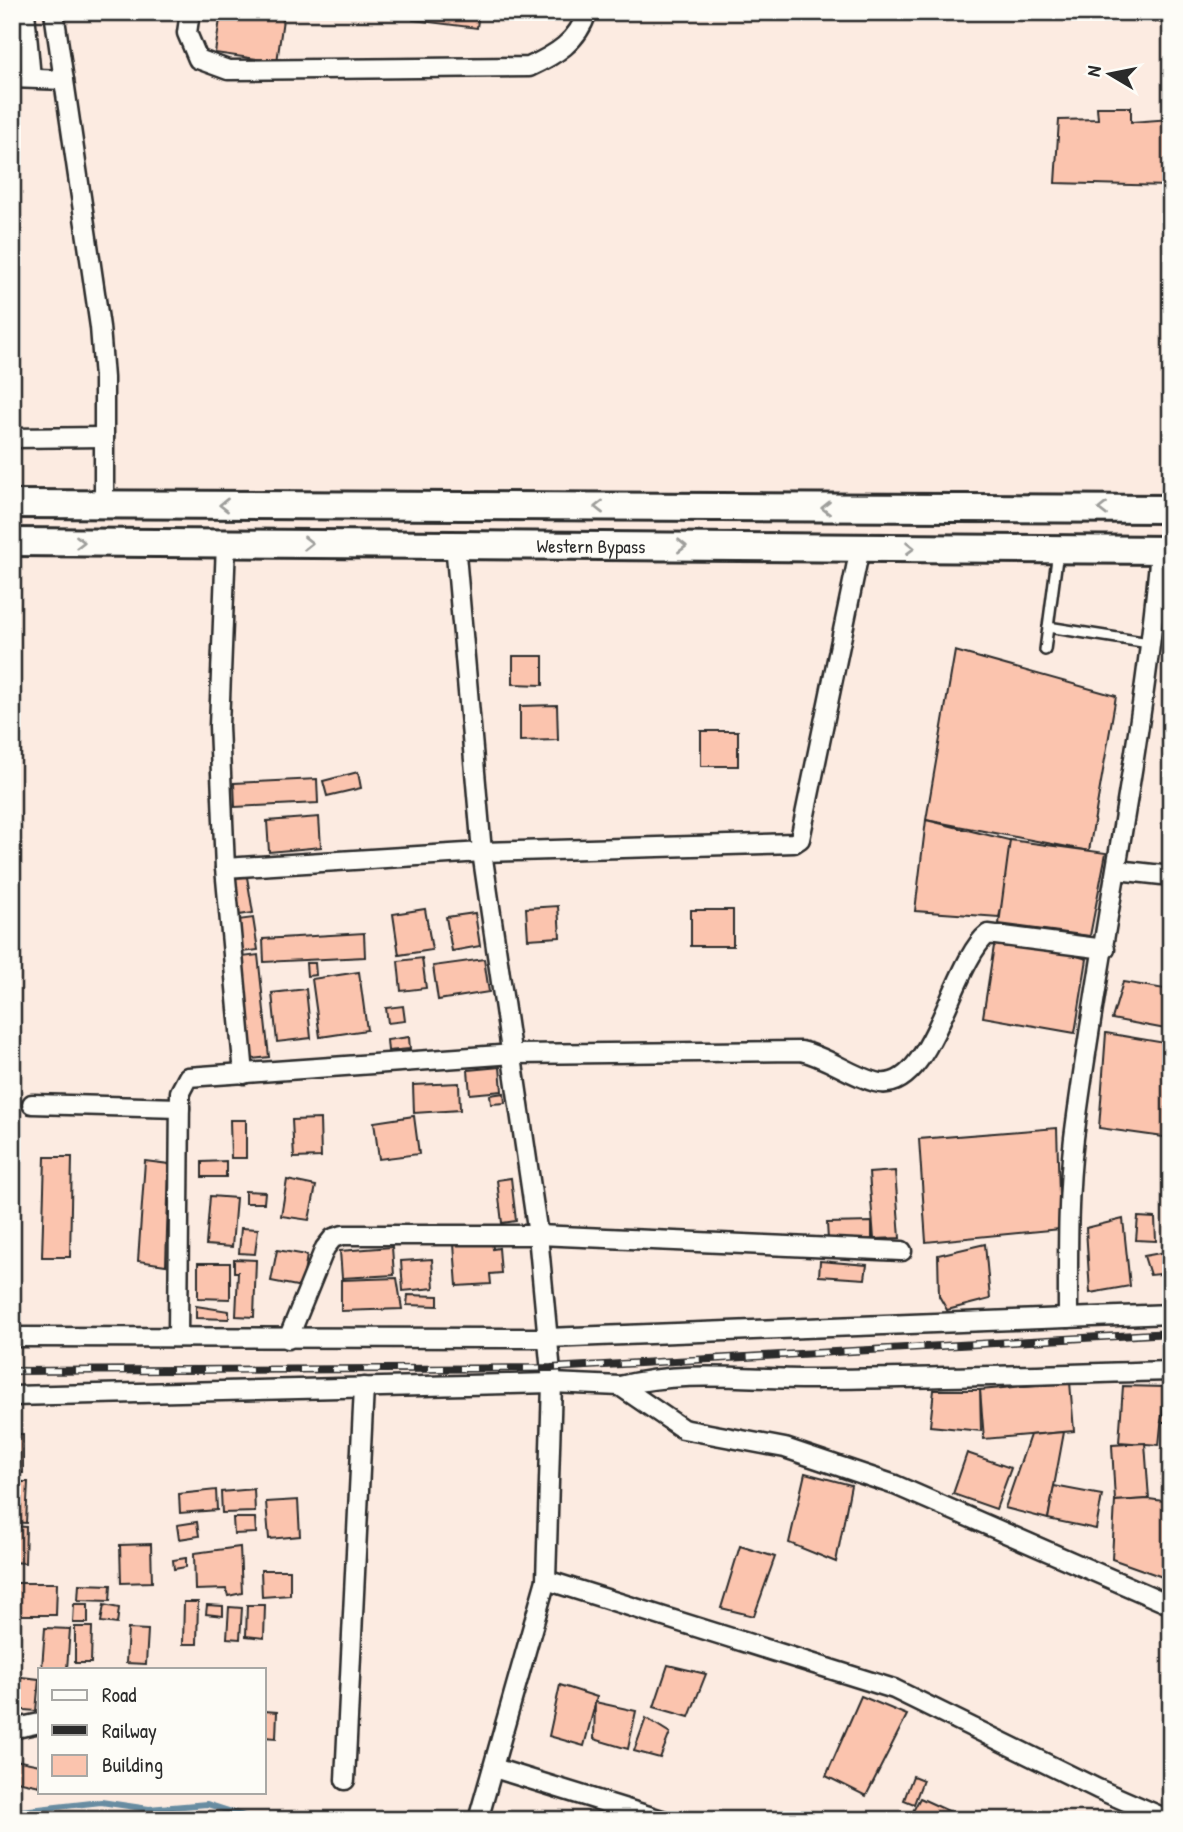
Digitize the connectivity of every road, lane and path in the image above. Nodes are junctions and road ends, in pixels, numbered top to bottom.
1 (25, 12) edge
2 (54, 12) edge
3 (190, 12) edge
4 (586, 12) edge
5 (1161, 12) edge
6 (1171, 13) edge
7 (21, 78) edge
8 (64, 80) junction
9 (104, 437) junction
10 (12, 438) edge
11 (12, 504) edge
12 (104, 505) junction
13 (1171, 509) edge
14 (12, 542) edge
15 (226, 543) junction
16 (455, 544) junction
17 (860, 548) junction
18 (1058, 550) junction
19 (1165, 560) edge
20 (1048, 627) junction
21 (1149, 643) junction
22 (1045, 650) dead end
23 (482, 852) junction
24 (225, 868) junction
25 (1117, 870) junction
26 (1171, 876) edge
27 (1105, 949) junction
28 (514, 1054) junction
29 (244, 1074) junction
30 (32, 1104) dead end
31 (180, 1108) junction
32 (538, 1235) junction
33 (902, 1251) dead end
34 (1171, 1314) edge
35 (1068, 1318) junction
36 (178, 1336) junction
37 (12, 1337) edge
38 (547, 1338) junction
39 (288, 1339) junction
40 (1171, 1371) edge
41 (552, 1382) junction
42 (620, 1386) junction
43 (364, 1387) junction
44 (12, 1396) edge
45 (546, 1580) junction
46 (1171, 1605) edge
47 (38, 1723) edge
48 (12, 1729) edge
49 (494, 1768) junction
50 (345, 1780) dead end
51 (656, 1819) edge
52 (478, 1820) edge
53 (1169, 1820) edge

1 - 7 street
2 - 8 street
3 - 4 street
5 - 6 street
7 - 8 street
8 - 9 street
9 - 10 street
9 - 12 street
11 - 12 main road, Western Bypass
13 -> 12 main road, Western Bypass
14 -> 15 main road, Western Bypass
15 -> 16 main road, Western Bypass
15 - 24 street
16 -> 17 main road, Western Bypass
16 - 23 street
17 -> 18 main road, Western Bypass
17 - 23 street
18 - 19 main road, Western Bypass
18 - 20 lane
19 - 21 street
20 - 21 lane
20 - 22 lane
21 - 25 street
23 - 24 street
23 - 28 street
24 - 29 street
25 - 26 street
25 - 27 street
27 - 28 street
27 - 35 street
28 - 29 street
28 - 32 street
29 - 31 street
30 - 31 street
31 - 36 street
32 - 33 street
32 - 38 street
32 - 39 street
34 - 35 street
35 - 38 street
36 - 37 street
36 - 39 street
38 - 39 street
38 - 41 street
40 - 42 street
41 - 42 street
41 - 43 street
41 - 45 street
42 - 46 street
43 - 44 street
43 - 50 street
45 - 49 street
45 - 53 street
47 - 48 street
49 - 51 street
49 - 52 street

